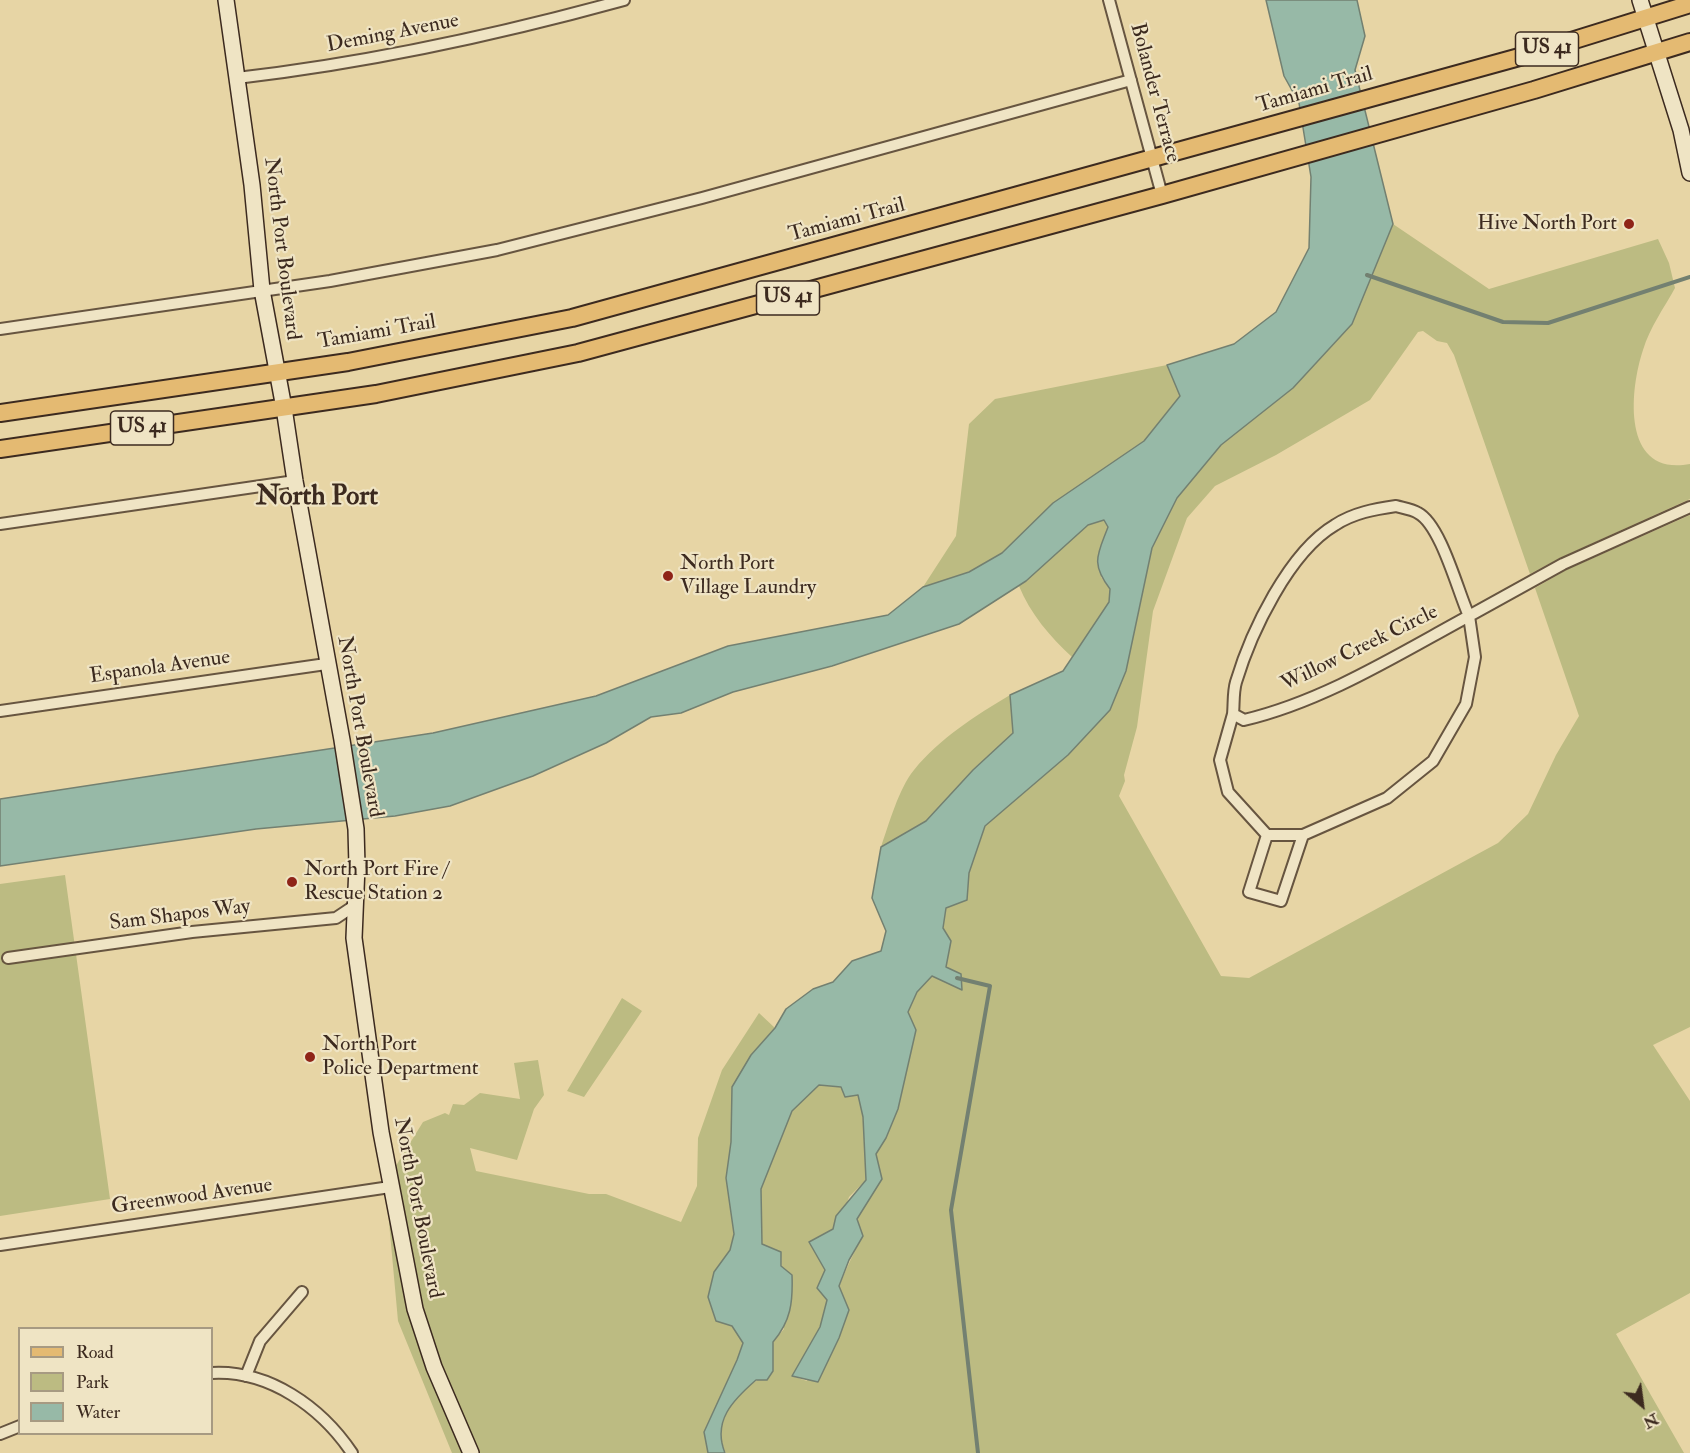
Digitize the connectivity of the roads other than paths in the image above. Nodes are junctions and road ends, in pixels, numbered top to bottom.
1 (226, 0) edge
2 (624, 0) edge
3 (1109, 0) edge
4 (1640, 0) edge
5 (1690, 4) edge
6 (1646, 19) junction
7 (1690, 42) edge
8 (1658, 54) junction
9 (237, 78) junction
10 (1131, 80) junction
11 (1685, 128) edge
12 (1152, 161) junction
13 (1690, 173) edge
14 (1162, 195) junction
15 (262, 290) junction
16 (0, 329) edge
17 (276, 373) junction
18 (285, 408) junction
19 (0, 413) edge
20 (0, 449) edge
21 (295, 481) junction
22 (1690, 507) edge
23 (0, 524) edge
24 (1469, 616) junction
25 (326, 664) junction
26 (0, 711) edge
27 (1233, 714) junction
28 (1267, 835) junction
29 (1303, 835) junction
30 (354, 906) junction
31 (8, 958) dead end
32 (390, 1187) junction
33 (0, 1245) edge
34 (302, 1292) dead end
35 (213, 1373) edge
36 (246, 1376) junction
37 (18, 1427) edge
38 (0, 1434) edge
39 (352, 1453) edge
40 (471, 1453) edge

1 - 9 street, North Port Boulevard
2 - 9 street, Deming Avenue
3 - 10 street, Bolander Terrace
4 - 6 street
5 - 6 main road, Tamiami Trail / US 41
6 - 8 street
6 - 12 main road, Tamiami Trail / US 41
7 - 8 main road, US 41
8 - 11 street
8 - 14 main road, US 41
9 - 15 street, North Port Boulevard
10 - 12 street, Bolander Terrace
10 - 15 street
11 - 13 street
12 - 14 street, Bolander Terrace
12 - 17 main road, Tamiami Trail / US 41
14 - 18 main road, US 41
15 - 16 street
15 - 17 street, North Port Boulevard
17 - 18 street, North Port Boulevard
17 - 19 main road, Tamiami Trail / US 41
18 - 20 main road, US 41
18 - 21 street, North Port Boulevard
21 - 23 street
21 - 25 street, North Port Boulevard
22 - 24 street, Willow Creek Circle
24 - 27 street, Willow Creek Circle
24 - 27 street, Willow Creek Circle
24 - 29 street, Willow Creek Circle
25 - 26 street, Espanola Avenue
25 - 30 street, North Port Boulevard
27 - 28 street, Willow Creek Circle
28 - 29 street, Willow Creek Circle
28 - 29 street
30 - 31 street, Sam Shapos Way
30 - 32 street, North Port Boulevard
32 - 33 street, Greenwood Avenue
32 - 40 street, North Port Boulevard
34 - 36 street
35 - 36 street
36 - 39 street
37 - 38 street

